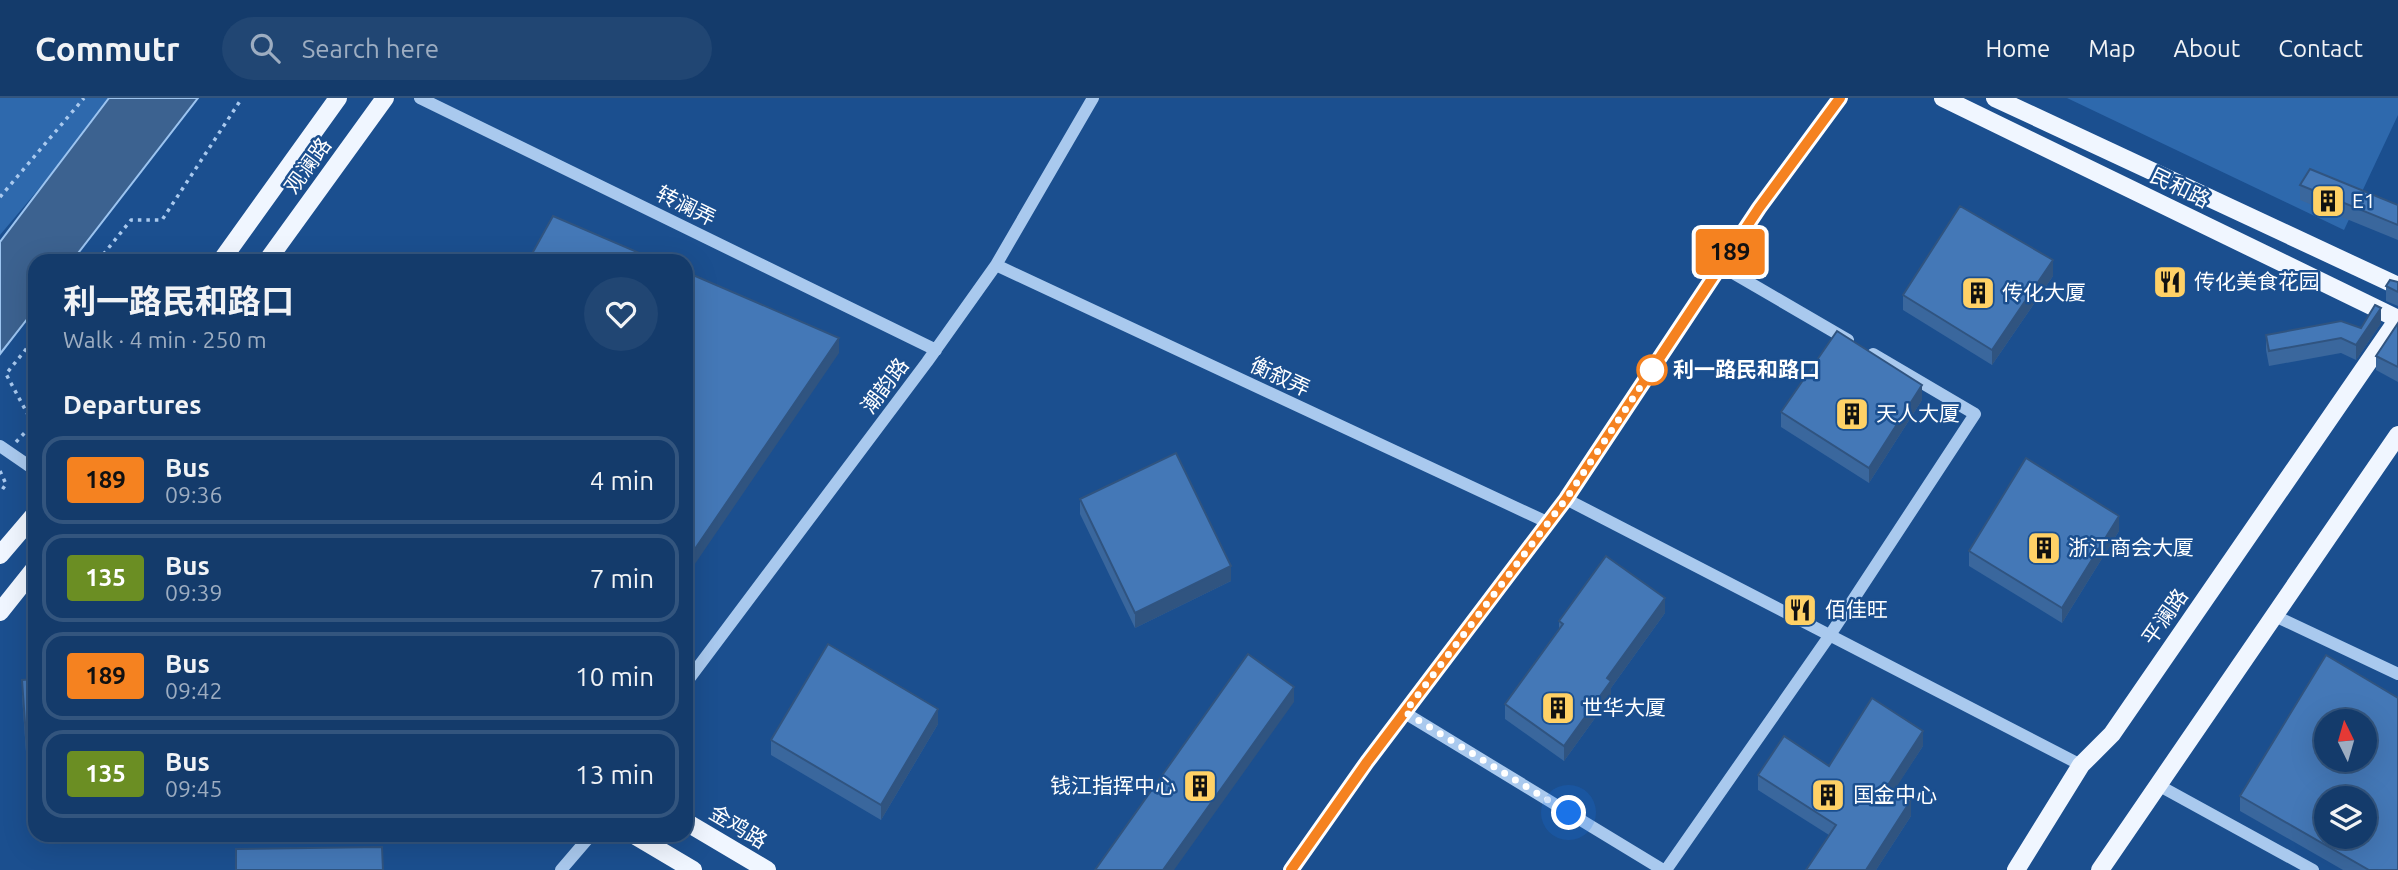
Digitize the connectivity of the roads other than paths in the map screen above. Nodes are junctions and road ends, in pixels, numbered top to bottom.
1 (338, 98) edge
2 (385, 98) edge
3 (419, 98) edge
4 (1093, 98) edge
5 (1840, 98) edge
6 (1943, 98) edge
7 (1995, 98) edge
8 (226, 254) edge
9 (272, 254) edge
10 (996, 265) junction
11 (1721, 266) junction
12 (2398, 286) edge
13 (2398, 320) edge
14 (1854, 344) edge
15 (936, 350) junction
16 (1866, 351) edge
17 (2398, 435) edge
18 (4, 449) edge
19 (28, 465) edge
20 (1566, 499) junction
21 (28, 522) edge
22 (1549, 523) junction
23 (0, 555) edge
24 (28, 577) edge
25 (0, 612) edge
26 (2274, 616) junction
27 (1830, 635) junction
28 (2398, 674) edge
29 (693, 675) edge
30 (1405, 712) junction
31 (2081, 765) junction
32 (2158, 785) junction
33 (693, 826) edge
34 (585, 842) edge
35 (646, 842) edge
36 (561, 870) edge
37 (693, 870) edge
38 (767, 870) edge
39 (1291, 870) edge
40 (1664, 870) edge
41 (2016, 870) edge
42 (2100, 870) edge
43 (2313, 870) edge

1 - 8 main road, 观澜路
2 - 9 main road, 观澜路
3 - 15 street, 转澜弄
4 - 10 street, 潮韵路
5 - 11 street
6 - 13 main road, 民和路
7 - 12 main road, 民和路
10 - 15 street, 潮韵路
10 - 22 street, 衡叙弄
11 - 14 street
11 - 20 street
13 - 31 main road, 平澜路
15 - 29 street, 潮韵路
16 - 27 street
17 - 26 main road
18 - 19 street
20 - 22 street
20 - 27 street
21 - 23 main road
22 - 30 street
24 - 25 main road
26 - 28 street
26 - 32 main road
27 - 31 street
27 - 40 street
30 - 39 street
30 - 40 street
31 - 41 main road, 平澜路
32 - 42 main road
32 - 43 street
33 - 38 main road, 金鸡路
34 - 36 street
35 - 37 main road

